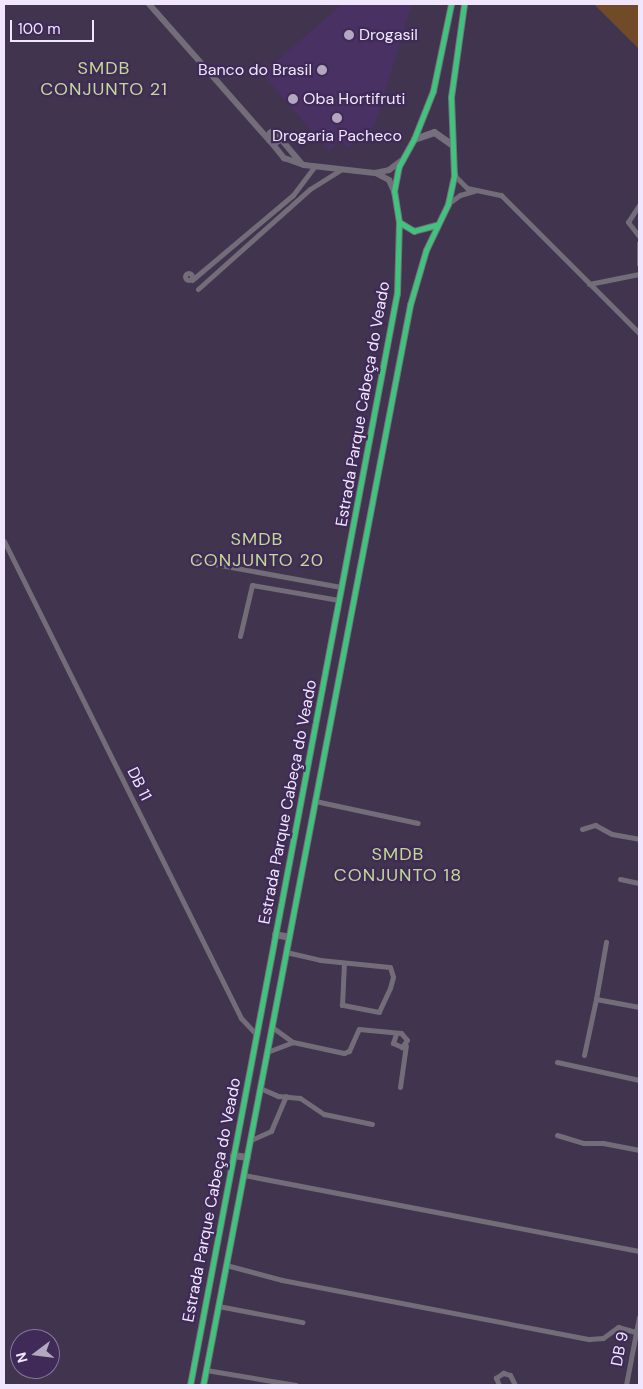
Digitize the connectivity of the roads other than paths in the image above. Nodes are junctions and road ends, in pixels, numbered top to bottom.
1 (149, 4) edge
2 (452, 4) edge
3 (464, 4) edge
4 (251, 121) junction
5 (272, 132) junction
6 (280, 138) junction
7 (414, 139) junction
8 (270, 141) junction
9 (451, 144) junction
10 (402, 160) junction
11 (304, 165) junction
12 (315, 166) junction
13 (341, 169) junction
14 (375, 173) junction
15 (454, 175) junction
16 (394, 191) junction
17 (475, 191) junction
18 (448, 204) junction
19 (639, 205) edge
20 (400, 222) junction
21 (436, 225) junction
22 (639, 236) edge
23 (639, 244) edge
24 (639, 264) edge
25 (200, 274) junction
26 (639, 274) edge
27 (589, 284) junction
28 (198, 289) dead end
29 (639, 333) edge
30 (4, 541) edge
31 (198, 561) dead end
32 (341, 587) junction
33 (339, 600) junction
34 (240, 636) dead end
35 (315, 801) junction
36 (418, 823) dead end
37 (582, 829) dead end
38 (639, 839) edge
39 (620, 879) dead end
40 (639, 883) edge
41 (275, 934) junction
42 (289, 937) junction
43 (606, 942) dead end
44 (286, 952) junction
45 (344, 963) junction
46 (596, 999) junction
47 (639, 1007) edge
48 (272, 1027) junction
49 (256, 1034) junction
50 (396, 1034) junction
51 (293, 1042) junction
52 (406, 1044) junction
53 (267, 1052) junction
54 (584, 1055) dead end
55 (557, 1062) dead end
56 (639, 1080) edge
57 (400, 1087) dead end
58 (260, 1088) junction
59 (286, 1096) junction
60 (372, 1124) dead end
61 (557, 1135) dead end
62 (250, 1140) junction
63 (639, 1150) edge
64 (247, 1157) junction
65 (232, 1158) junction
66 (246, 1165) junction
67 (244, 1175) junction
68 (639, 1251) edge
69 (226, 1265) junction
70 (218, 1306) junction
71 (639, 1317) edge
72 (302, 1322) dead end
73 (636, 1332) junction
74 (636, 1346) edge
75 (206, 1370) junction
76 (190, 1385) edge
77 (203, 1385) edge
78 (296, 1385) edge
79 (499, 1385) edge
80 (515, 1385) edge
81 (626, 1385) edge

1 - 4 street
2 - 7 main road
3 - 9 main road
4 - 5 street
4 - 8 street
5 - 6 street
5 - 8 street
6 - 8 street
6 - 11 street
7 - 9 main road
7 - 10 main road
8 - 11 street
9 - 15 main road, Estrada Parque Cabeça do Veado
10 - 14 street
10 - 16 main road
11 - 12 street
12 - 13 street
12 - 25 street
13 - 14 street
13 - 28 street
14 - 16 street
15 - 17 street
15 - 18 main road, Estrada Parque Cabeça do Veado
16 - 20 main road, Estrada Parque Cabeça do Veado
17 - 18 street
17 - 27 street
18 - 21 main road, Estrada Parque Cabeça do Veado
19 - 22 street
20 - 21 main road
20 - 32 main road, Estrada Parque Cabeça do Veado
21 - 35 main road, Estrada Parque Cabeça do Veado
23 - 24 street
25 - 25 street
26 - 27 street
27 - 29 street
30 - 49 street, DB 11
31 - 32 street
32 - 33 main road, Estrada Parque Cabeça do Veado
33 - 34 street
33 - 41 main road, Estrada Parque Cabeça do Veado
35 - 36 street
35 - 42 main road, Estrada Parque Cabeça do Veado
37 - 38 street
39 - 40 street
41 - 42 main road
41 - 49 main road, Estrada Parque Cabeça do Veado
42 - 44 main road, Estrada Parque Cabeça do Veado
43 - 46 street
44 - 45 street
44 - 48 main road, Estrada Parque Cabeça do Veado
45 - 45 street
46 - 47 street
46 - 54 street
48 - 51 street
48 - 53 main road, Estrada Parque Cabeça do Veado
49 - 65 main road, Estrada Parque Cabeça do Veado
50 - 51 street
50 - 52 street
50 - 52 street
51 - 53 street
52 - 57 street
53 - 58 main road, Estrada Parque Cabeça do Veado
55 - 56 street
58 - 59 street
58 - 62 main road, Estrada Parque Cabeça do Veado
59 - 60 street
59 - 62 street
61 - 63 street
62 - 64 main road, Estrada Parque Cabeça do Veado
64 - 65 main road
64 - 66 main road, Estrada Parque Cabeça do Veado
65 - 66 main road
65 - 76 main road, Estrada Parque Cabeça do Veado
66 - 67 main road, Estrada Parque Cabeça do Veado
67 - 68 street
67 - 69 main road, Estrada Parque Cabeça do Veado
69 - 70 main road, Estrada Parque Cabeça do Veado
69 - 73 street
70 - 72 street
70 - 75 main road, Estrada Parque Cabeça do Veado
71 - 73 street, DB 9
73 - 74 street, DB 9
74 - 81 street, DB 9
75 - 77 main road, Estrada Parque Cabeça do Veado
75 - 78 street
79 - 80 street

